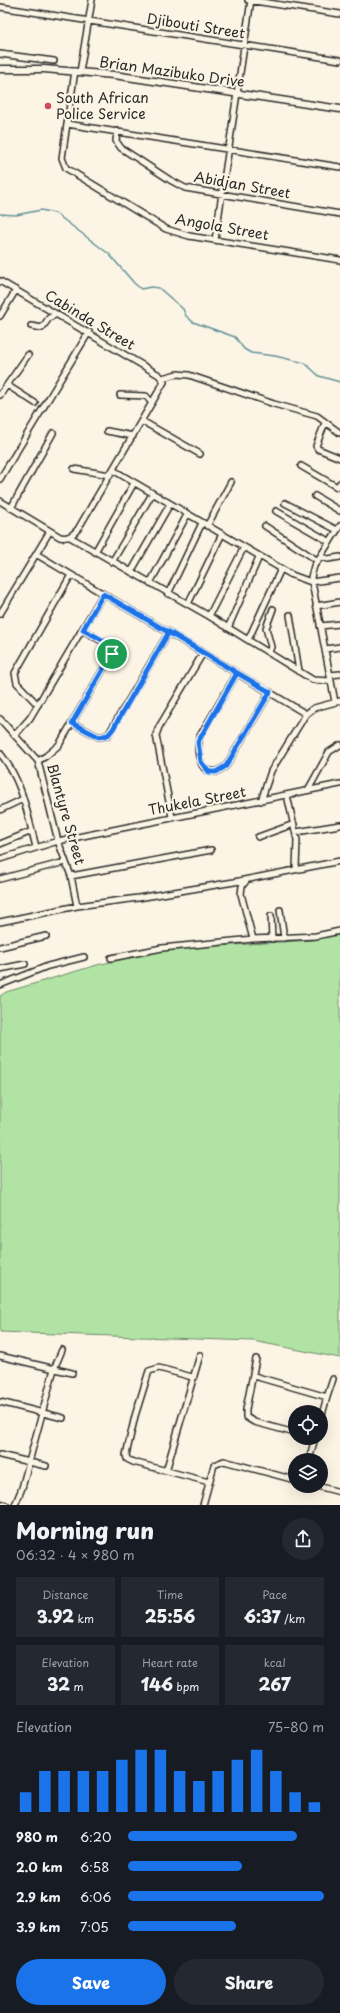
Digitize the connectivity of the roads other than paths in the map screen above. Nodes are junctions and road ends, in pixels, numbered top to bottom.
1 (92, 0) edge
2 (247, 0) edge
3 (251, 0) edge
4 (0, 7) edge
5 (340, 14) edge
6 (89, 21) junction
7 (244, 46) junction
8 (0, 54) edge
9 (340, 60) edge
10 (54, 62) dead end
11 (0, 69) edge
12 (77, 71) junction
13 (235, 93) junction
14 (340, 109) edge
15 (67, 124) junction
16 (117, 131) junction
17 (227, 149) junction
18 (340, 167) edge
19 (221, 195) junction
20 (340, 214) edge
21 (215, 240) junction
22 (340, 260) edge
23 (0, 281) edge
24 (16, 290) junction
25 (57, 314) junction
26 (0, 316) edge
27 (31, 326) dead end
28 (88, 332) junction
29 (28, 355) dead end
30 (163, 380) junction
31 (7, 385) junction
32 (0, 395) edge
33 (120, 395) dead end
34 (35, 403) dead end
35 (152, 403) junction
36 (142, 422) junction
37 (325, 423) junction
38 (107, 431) dead end
39 (53, 433) dead end
40 (340, 433) edge
41 (133, 436) junction
42 (200, 454) dead end
43 (340, 458) edge
44 (301, 466) dead end
45 (74, 469) dead end
46 (112, 473) junction
47 (0, 479) edge
48 (231, 482) dead end
49 (134, 483) junction
50 (340, 483) edge
51 (152, 494) junction
52 (315, 496) dead end
53 (0, 501) edge
54 (285, 503) dead end
55 (170, 504) junction
56 (11, 508) junction
57 (276, 511) dead end
58 (340, 511) edge
59 (187, 515) junction
60 (205, 525) junction
61 (265, 526) dead end
62 (339, 528) edge
63 (50, 531) junction
64 (222, 534) junction
65 (69, 537) junction
66 (330, 542) junction
67 (244, 547) junction
68 (95, 552) junction
69 (36, 554) junction
70 (340, 556) edge
71 (259, 557) junction
72 (319, 559) junction
73 (112, 562) junction
74 (281, 569) junction
75 (132, 572) junction
76 (71, 575) junction
77 (340, 578) edge
78 (311, 582) junction
79 (150, 583) junction
80 (103, 594) junction
81 (168, 594) junction
82 (340, 602) edge
83 (188, 604) junction
84 (316, 606) junction
85 (273, 609) dead end
86 (0, 614) edge
87 (290, 615) dead end
88 (209, 616) junction
89 (340, 624) edge
90 (320, 626) junction
91 (228, 628) junction
92 (83, 630) junction
93 (169, 632) junction
94 (248, 640) junction
95 (340, 647) edge
96 (325, 649) junction
97 (269, 652) junction
98 (203, 653) junction
99 (299, 670) junction
100 (237, 673) junction
101 (340, 674) edge
102 (331, 678) junction
103 (270, 692) junction
104 (338, 702) edge
105 (38, 705) junction
106 (306, 714) junction
107 (0, 719) edge
108 (72, 723) junction
109 (15, 735) junction
110 (340, 745) edge
111 (0, 753) edge
112 (2, 760) edge
113 (38, 761) junction
114 (340, 784) edge
115 (308, 790) junction
116 (287, 795) junction
117 (23, 799) junction
118 (261, 800) junction
119 (0, 810) edge
120 (172, 818) junction
121 (294, 824) junction
122 (340, 825) edge
123 (32, 831) junction
124 (296, 832) junction
125 (258, 837) dead end
126 (58, 841) junction
127 (0, 844) edge
128 (36, 848) junction
129 (211, 850) dead end
130 (0, 859) edge
131 (340, 861) edge
132 (65, 862) junction
133 (296, 869) junction
134 (71, 876) junction
135 (0, 879) edge
136 (247, 880) junction
137 (77, 906) junction
138 (280, 910) dead end
139 (270, 916) dead end
140 (0, 922) edge
141 (340, 931) edge
142 (46, 936) dead end
143 (284, 938) junction
144 (253, 939) junction
145 (272, 939) junction
146 (0, 947) edge
147 (84, 957) dead end
148 (111, 958) dead end
149 (25, 964) dead end
150 (0, 969) edge
151 (0, 984) edge
152 (62, 1350) dead end
153 (200, 1355) dead end
154 (0, 1356) edge
155 (256, 1359) dead end
156 (54, 1369) junction
157 (72, 1373) dead end
158 (192, 1376) junction
159 (254, 1376) junction
160 (333, 1379) dead end
161 (327, 1397) junction
162 (0, 1402) edge
163 (325, 1405) edge
164 (42, 1412) junction
165 (63, 1418) dead end
166 (288, 1431) edge
167 (0, 1455) edge
168 (29, 1463) junction
169 (46, 1466) dead end
170 (166, 1471) junction
171 (288, 1478) edge
172 (209, 1482) junction
173 (328, 1489) edge
174 (340, 1492) edge
175 (0, 1503) edge
176 (6, 1505) edge
177 (15, 1505) edge
178 (202, 1505) edge

1 - 6 street, Angola Street
2 - 3 street
3 - 5 street
3 - 7 street
4 - 6 street, Djibouti Street
6 - 7 street, Djibouti Street
6 - 12 street, Angola Street
7 - 9 street, Djibouti Street
7 - 13 street
8 - 10 street
11 - 12 street, Brian Mazibuko Drive
12 - 13 street, Brian Mazibuko Drive
12 - 15 street, Angola Street
13 - 14 street, Brian Mazibuko Drive
13 - 17 street
15 - 16 street
15 - 21 street, Angola Street
16 - 17 street
16 - 19 street, Abidjan Street
17 - 18 street
17 - 19 street
19 - 20 street, Abidjan Street
19 - 21 street
21 - 22 street, Angola Street
23 - 24 street, Cabinda Street
24 - 25 street, Cabinda Street
24 - 26 street
25 - 27 street
25 - 28 street, Cabinda Street
28 - 30 street, Cabinda Street
28 - 47 street
29 - 31 street
30 - 35 street
30 - 37 street
31 - 32 street
31 - 34 street
33 - 35 street
35 - 36 street
36 - 41 street
36 - 42 street
37 - 40 street
37 - 43 street
38 - 41 street
39 - 56 street
41 - 46 street
44 - 50 street
45 - 46 street
46 - 49 street
46 - 65 street
48 - 60 street
49 - 51 street
49 - 68 street
51 - 55 street
51 - 73 street
52 - 58 street
53 - 56 street
54 - 62 street
55 - 59 street
55 - 75 street
56 - 63 street
57 - 66 street
59 - 60 street
59 - 79 street
60 - 64 street
60 - 81 street
61 - 72 street
62 - 66 street
63 - 65 street
63 - 69 street
64 - 67 street
64 - 83 street
65 - 68 street
66 - 72 street
67 - 71 street
67 - 88 street
68 - 73 street
69 - 76 street
69 - 86 street
70 - 72 street
71 - 74 street
71 - 91 street
72 - 78 street
73 - 75 street
74 - 78 street
74 - 94 street
75 - 79 street
76 - 80 street
76 - 105 street
77 - 78 street
78 - 84 street
79 - 81 street
80 - 92 street
80 - 93 street
81 - 83 street
82 - 84 street
83 - 88 street
84 - 90 street
85 - 97 street
87 - 99 street
88 - 91 street
89 - 90 street
90 - 96 street
91 - 94 street
92 - 105 street
92 - 108 street
93 - 98 street
93 - 108 street
94 - 97 street
95 - 96 street
96 - 102 street
97 - 99 street
98 - 100 street
98 - 120 street
99 - 102 street
100 - 103 street
100 - 103 street
101 - 102 street
102 - 104 street
103 - 106 street
104 - 106 street
105 - 109 street
106 - 118 street
107 - 109 street, Blantyre Street
108 - 113 street
109 - 113 street, Blantyre Street
110 - 115 street
111 - 112 street
112 - 117 street
113 - 126 street, Blantyre Street
114 - 115 street, Thukela Street
115 - 116 street, Thukela Street
116 - 118 street, Thukela Street
116 - 121 street
117 - 119 street
117 - 123 street
118 - 120 street, Thukela Street
120 - 126 street, Thukela Street
121 - 124 street
121 - 125 street
122 - 124 street
123 - 127 street
123 - 128 street
124 - 133 street
126 - 128 street, Thukela Street
126 - 132 street, Blantyre Street
128 - 130 street, Thukela Street
129 - 134 street
131 - 133 street
132 - 134 street, Blantyre Street
132 - 135 street
133 - 136 street
134 - 137 street, Blantyre Street
136 - 137 street
136 - 144 street
137 - 140 street
138 - 143 street
139 - 145 street
141 - 143 street
142 - 146 street
143 - 145 street
144 - 145 street
144 - 148 street
147 - 151 street
149 - 150 street
152 - 156 street
153 - 158 street
154 - 156 street
155 - 159 street
156 - 157 street
156 - 164 street
158 - 170 street
158 - 170 street
159 - 161 street
159 - 166 street
160 - 161 street
161 - 163 street
162 - 164 street
164 - 165 street
164 - 168 street
167 - 168 street
168 - 169 street
168 - 177 street
170 - 172 street
171 - 172 street
172 - 178 street
173 - 174 street
175 - 176 street

